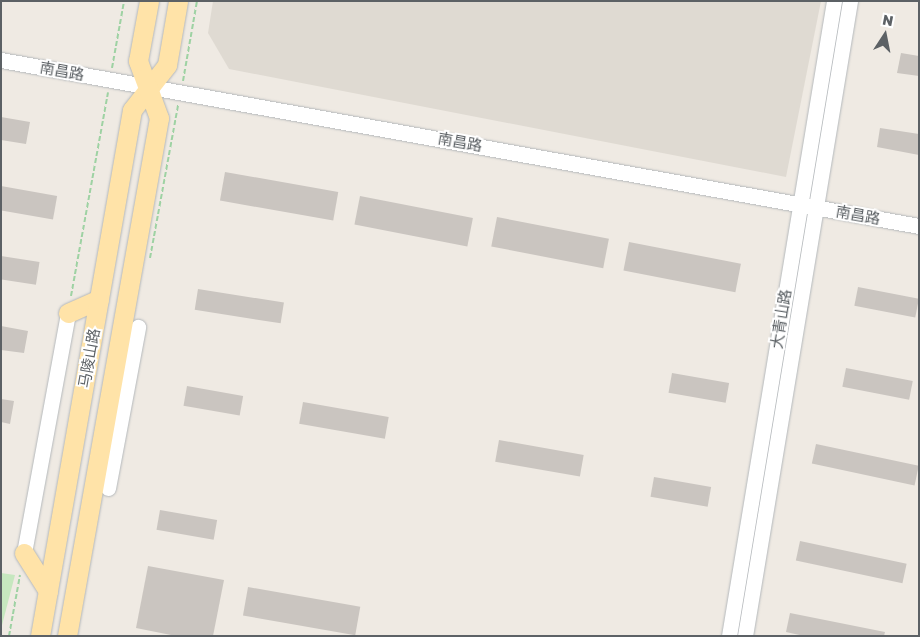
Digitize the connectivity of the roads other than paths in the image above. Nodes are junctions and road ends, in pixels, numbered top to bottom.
1 (149, 1) edge
2 (178, 1) edge
3 (834, 1) edge
4 (850, 1) edge
5 (1, 60) edge
6 (150, 87) junction
7 (800, 203) junction
8 (816, 208) junction
9 (919, 226) edge
10 (99, 299) junction
11 (126, 307) junction
12 (68, 313) joint
13 (138, 327) joint
14 (108, 488) joint
15 (91, 500) junction
16 (24, 553) joint
17 (48, 592) junction
18 (40, 636) edge
19 (67, 636) edge
20 (728, 636) edge
21 (745, 636) edge

1 - 6 main road, 马陵山路
2 - 6 main road, 马陵山路
3 - 7 street, 大青山路
4 - 8 street, 大青山路
5 - 6 street, 南昌路
6 - 7 street, 南昌路
6 - 10 main road, 马陵山路
6 - 11 main road, 马陵山路
7 - 8 street, 南昌路
7 - 20 street, 大青山路
8 - 9 street, 南昌路
8 - 21 street, 大青山路
10 - 12 main road
10 - 17 main road, 马陵山路
11 - 13 main road
11 - 15 main road, 马陵山路
12 - 16 street
13 - 14 street
14 - 15 main road
15 - 19 main road, 马陵山路
16 - 17 main road
17 - 18 main road, 马陵山路

